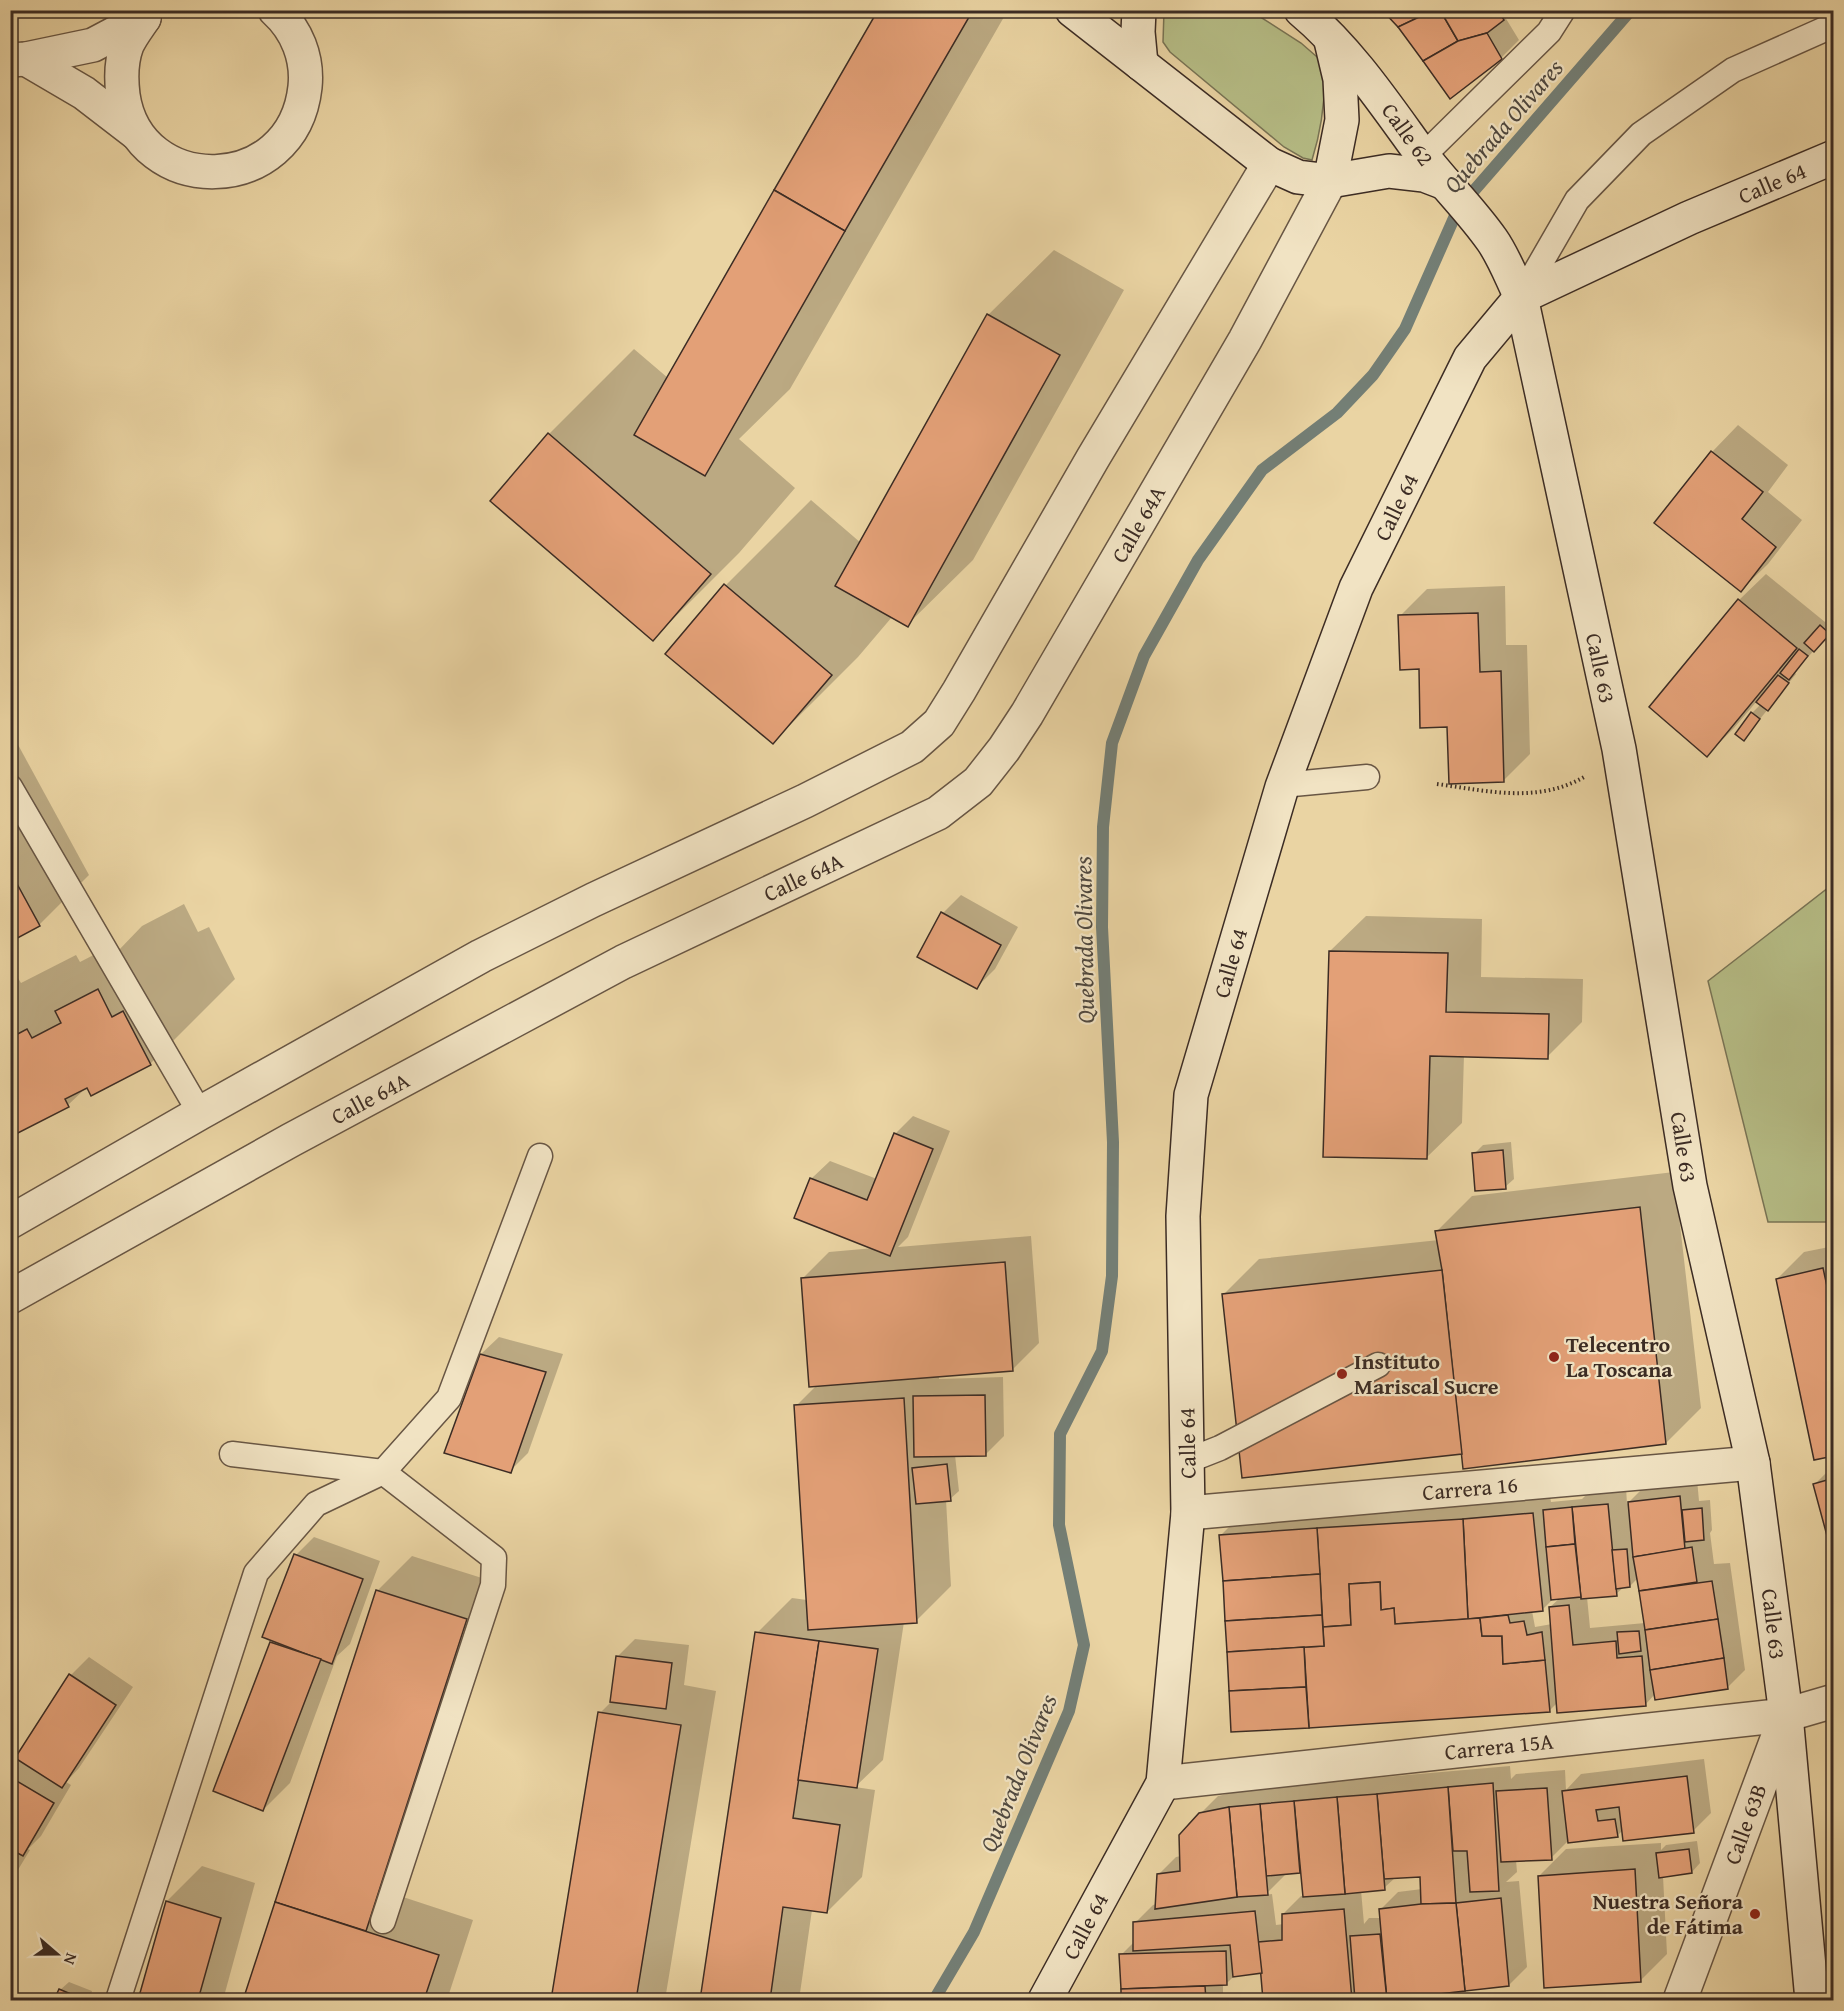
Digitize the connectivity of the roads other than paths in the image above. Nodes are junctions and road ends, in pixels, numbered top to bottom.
1 (275, 10) edge
2 (1072, 10) edge
3 (1139, 10) edge
4 (1301, 10) edge
5 (1563, 10) edge
6 (148, 14) edge
7 (1833, 25) edge
8 (1330, 36) junction
9 (18, 59) edge
10 (1141, 64) junction
11 (140, 137) junction
12 (1423, 156) junction
13 (1833, 157) edge
14 (1269, 164) junction
15 (1330, 181) junction
16 (1447, 185) junction
17 (1521, 297) junction
18 (1367, 777) dead end
19 (10, 787) edge
20 (1282, 787) junction
21 (200, 1113) junction
22 (540, 1156) dead end
23 (10, 1222) edge
24 (10, 1297) edge
25 (1378, 1365) dead end
26 (232, 1454) dead end
27 (1187, 1461) junction
28 (1753, 1463) junction
29 (383, 1472) junction
30 (1188, 1513) junction
31 (1833, 1701) edge
32 (1786, 1714) junction
33 (1163, 1783) junction
34 (383, 1921) dead end
35 (118, 2001) edge
36 (1045, 2001) edge
37 (1680, 2001) edge
38 (1812, 2001) edge

1 - 11 street
2 - 10 street
3 - 10 street
4 - 8 street, Calle 62
5 - 12 lane
6 - 9 street
6 - 11 street
7 - 17 lane
8 - 12 street, Calle 62
8 - 15 street, Calle 64A
9 - 11 street
10 - 14 street
12 - 16 street, Calle 62
13 - 17 street, Calle 64
14 - 15 street
14 - 21 street
15 - 16 street
15 - 24 street, Calle 64A
16 - 17 street, Calle 62
17 - 20 street, Calle 64
17 - 28 street, Calle 63
18 - 20 lane
19 - 21 lane
20 - 27 street, Calle 64
21 - 23 street
22 - 29 lane
25 - 27 lane
26 - 29 lane
27 - 30 street, Calle 64
28 - 30 street, Carrera 16
28 - 32 street, Calle 63
29 - 34 lane
29 - 35 lane
30 - 33 street, Calle 64
31 - 32 street, Carrera 15A
32 - 33 street, Carrera 15A
32 - 37 street, Calle 63B
32 - 38 street, Calle 63
33 - 36 street, Calle 64

